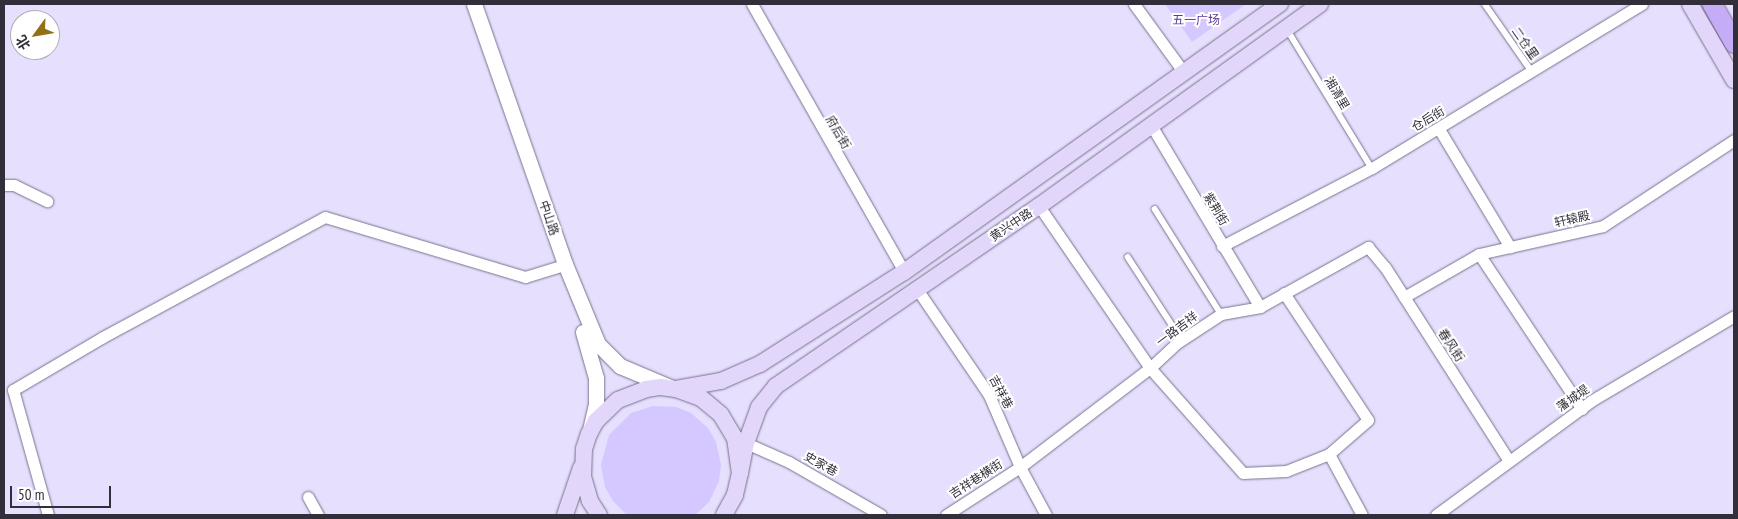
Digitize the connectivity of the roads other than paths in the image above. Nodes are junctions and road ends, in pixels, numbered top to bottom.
1 (465, 4) edge
2 (474, 4) edge
3 (752, 4) edge
4 (1134, 4) edge
5 (1280, 4) edge
6 (1320, 4) edge
7 (1485, 4) edge
8 (1642, 4) edge
9 (1690, 4) edge
10 (1712, 4) edge
11 (1286, 28) junction
12 (1734, 43) edge
13 (1187, 69) junction
14 (1531, 70) junction
15 (1734, 80) edge
16 (1151, 125) junction
17 (1439, 129) junction
18 (1734, 140) edge
19 (1372, 168) junction
20 (4, 185) edge
21 (47, 201) dead end
22 (1039, 206) junction
23 (1155, 209) dead end
24 (1222, 246) junction
25 (1368, 247) joint
26 (1510, 247) junction
27 (1480, 254) junction
28 (1128, 257) dead end
29 (557, 267) junction
30 (904, 272) junction
31 (916, 290) junction
32 (1284, 293) junction
33 (1404, 297) junction
34 (1260, 307) junction
35 (1221, 314) junction
36 (1734, 316) edge
37 (1182, 340) junction
38 (1150, 368) junction
39 (676, 389) junction
40 (1582, 409) junction
41 (589, 434) junction
42 (746, 443) junction
43 (1329, 454) junction
44 (1509, 461) junction
45 (582, 464) junction
46 (1020, 467) junction
47 (740, 473) junction
48 (308, 497) dead end
49 (48, 515) edge
50 (318, 515) edge
51 (565, 515) edge
52 (599, 515) edge
53 (724, 515) edge
54 (880, 515) edge
55 (946, 515) edge
56 (1046, 515) edge
57 (1362, 515) edge
58 (1436, 515) edge

1 - 29 street, 中山路
2 - 39 street, 中山路
3 - 30 street, 府后街
4 - 13 street
5 - 13 main road, 黄兴中路
6 - 11 main road, 黄兴中路
7 - 14 lane, 二仓里
8 - 14 street, 仓后街
9 - 15 main road
10 - 12 main road
11 - 16 main road, 黄兴中路
11 - 19 lane, 湘清里
13 - 30 main road, 黄兴中路
14 - 17 street, 仓后街
16 - 22 main road, 黄兴中路
16 - 24 street, 紫荆街
17 - 19 street, 仓后街
17 - 26 street
18 - 26 street, 轩辕殿
19 - 24 street, 仓后街
20 - 21 street
22 - 31 main road, 黄兴中路
22 - 38 street
23 - 35 lane
24 - 34 street, 紫荆街
25 - 32 street, 一路吉祥
25 - 33 street, 春风街
26 - 27 street, 轩辕殿
27 - 33 street, 轩辕殿
27 - 40 street
28 - 37 lane
29 - 41 street, 中山路
29 - 49 street
30 - 39 main road, 黄兴中路
31 - 42 main road, 黄兴中路
31 - 46 street, 吉祥巷
32 - 34 street, 一路吉祥
32 - 43 street
33 - 44 street, 春风街
34 - 35 street, 一路吉祥
35 - 37 street, 一路吉祥
36 - 40 street, 藩城堤
37 - 38 street, 一路吉祥
38 - 43 street
38 - 46 street, 一路吉祥
39 - 41 main road
39 - 47 main road
40 - 44 street, 藩城堤
41 - 45 main road
42 - 47 main road, 黄兴中路
42 - 54 street, 史家巷
43 - 57 street
44 - 58 street, 藩城堤
45 - 51 main road
45 - 52 main road
46 - 55 street, 吉祥巷横街
46 - 56 street, 吉祥巷
47 - 53 main road, 黄兴中路
48 - 50 street

